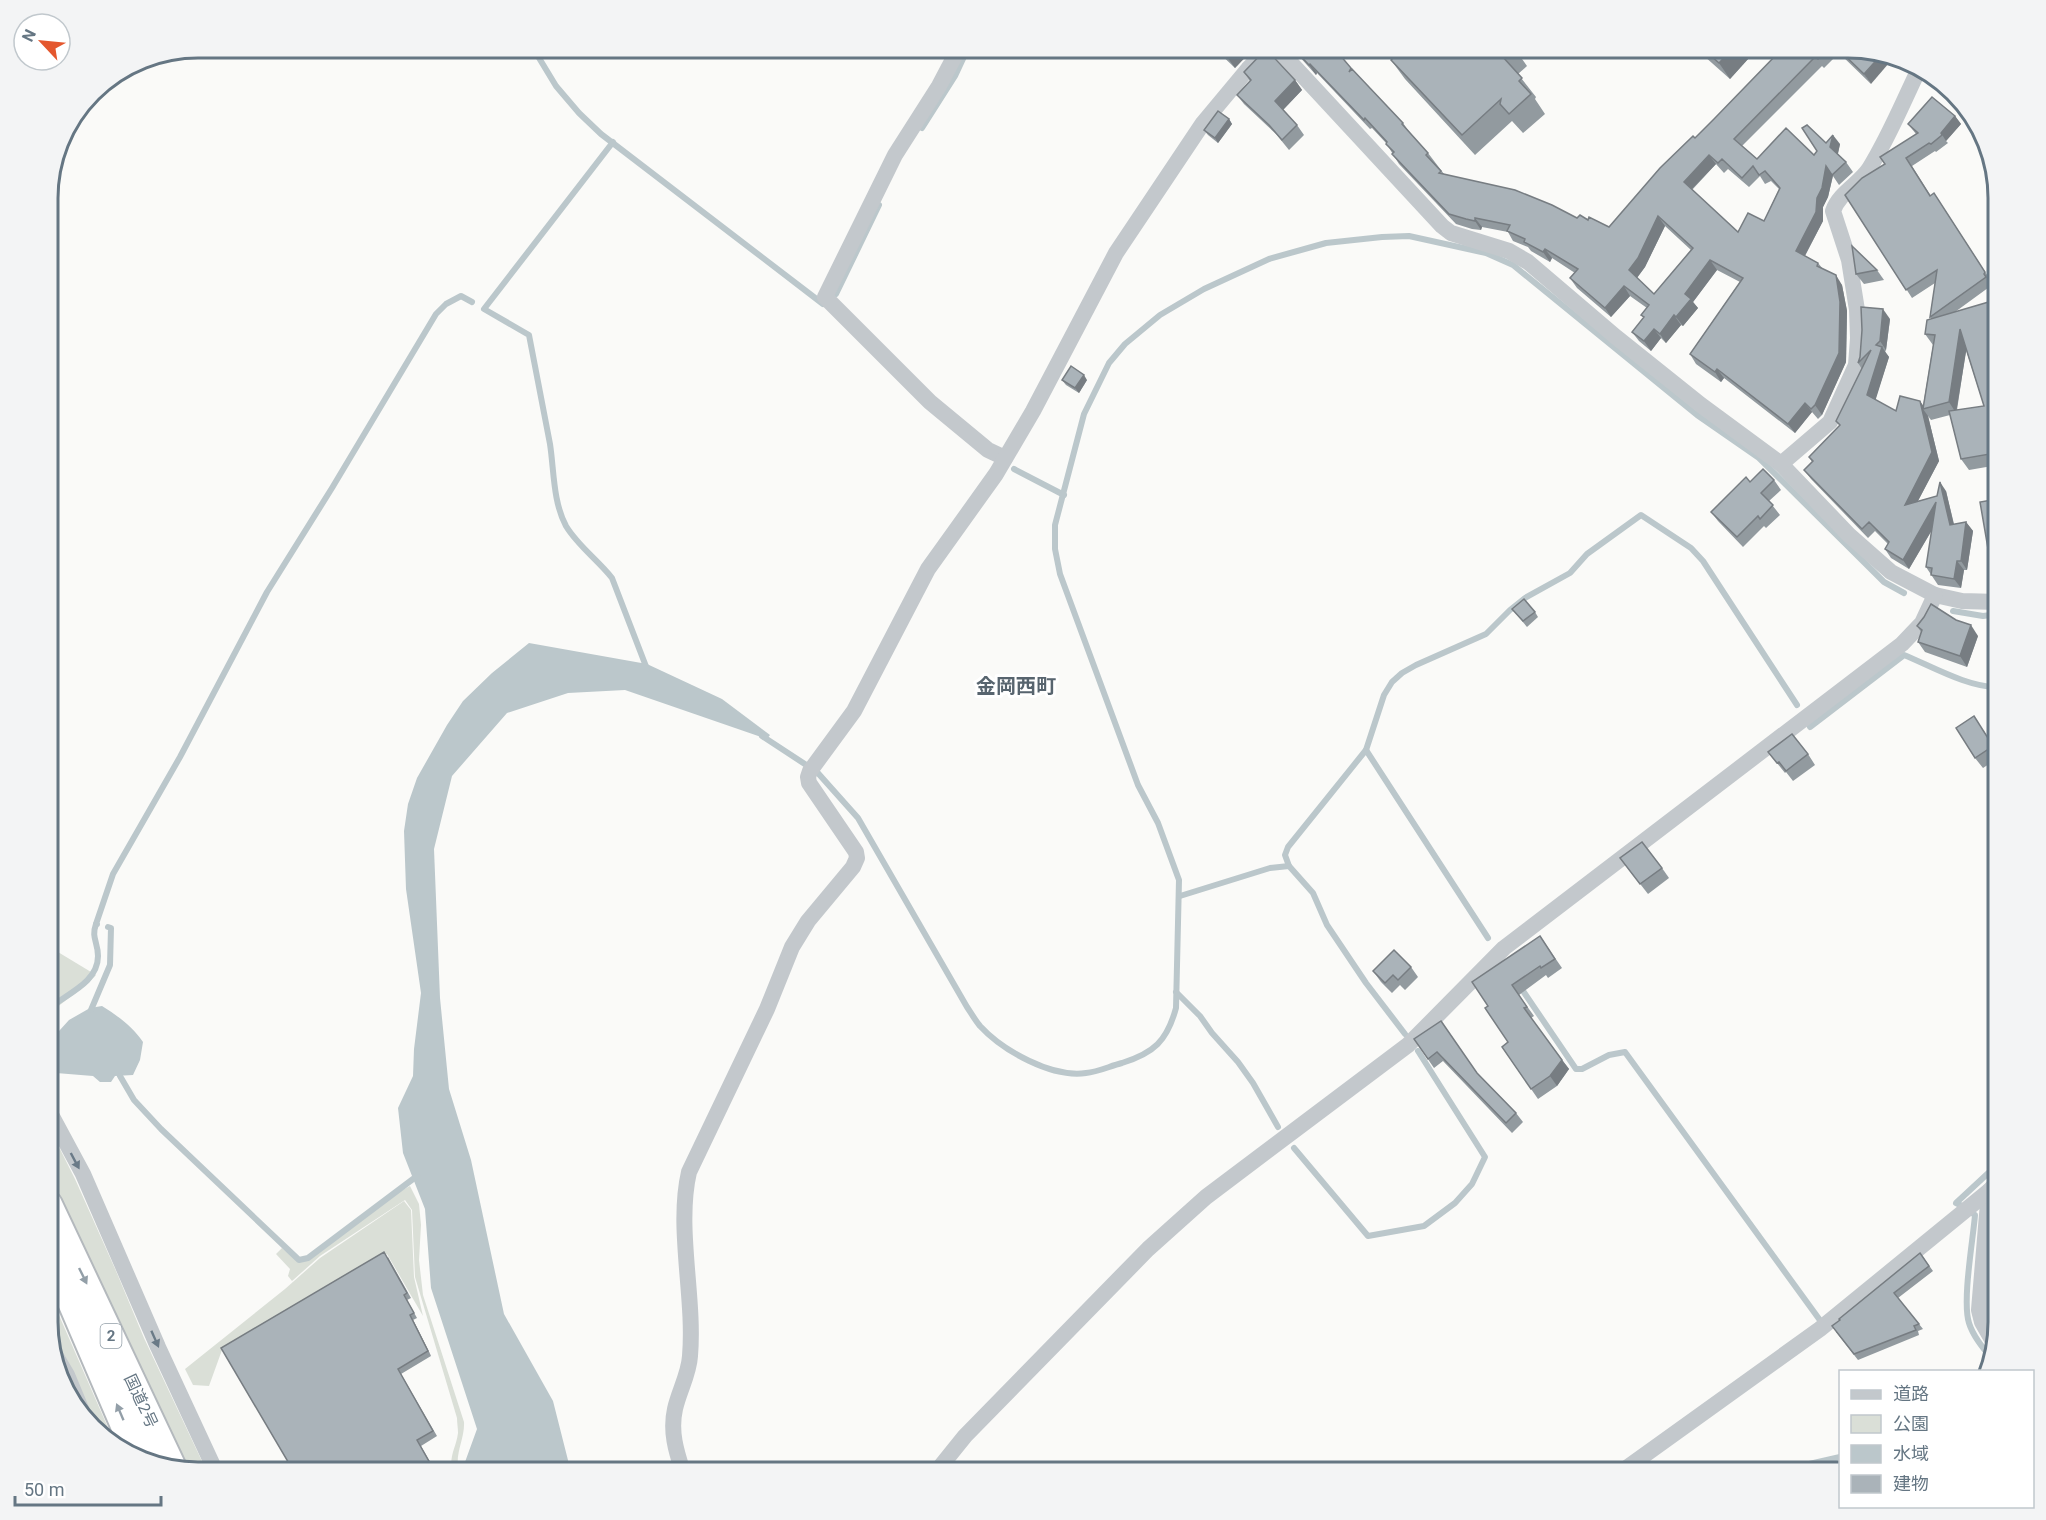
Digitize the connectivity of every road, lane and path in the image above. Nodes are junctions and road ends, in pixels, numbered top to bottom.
1 (953, 59) edge
2 (1258, 59) edge
3 (1287, 59) edge
4 (1915, 76) edge
5 (1005, 458) junction
6 (1781, 464) junction
7 (1935, 595) junction
8 (1988, 602) edge
9 (59, 1129) edge
10 (1988, 1191) edge
11 (59, 1228) edge
12 (1988, 1236) edge
13 (59, 1273) edge
14 (1987, 1330) edge
15 (133, 1445) edge
16 (168, 1458) edge
17 (211, 1462) edge
18 (680, 1462) edge
19 (944, 1462) edge
20 (1635, 1462) edge

1 - 5 street
2 - 5 street
3 - 6 street
4 - 6 street
5 - 18 street
6 - 7 street
7 - 8 street
7 - 19 street
9 -> 17 street
10 - 20 street
11 -> 16 highway, 国道2号 / 2
12 - 14 street
15 -> 13 highway, 国道2号 / 2

